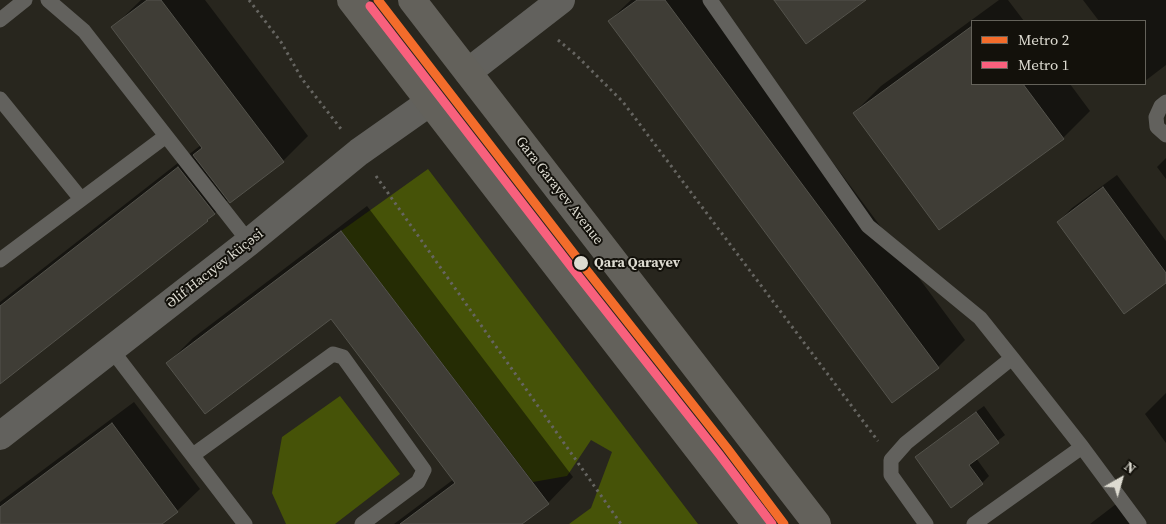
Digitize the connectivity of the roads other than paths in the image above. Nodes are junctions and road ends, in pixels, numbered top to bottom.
1 (25, 0) edge
2 (48, 0) edge
3 (351, 0) edge
4 (412, 0) edge
5 (561, 0) edge
6 (710, 0) edge
7 (0, 20) edge
8 (468, 72) junction
9 (0, 99) edge
10 (430, 102) junction
11 (1166, 102) edge
12 (1166, 135) edge
13 (166, 136) junction
14 (81, 199) junction
15 (249, 242) junction
16 (0, 260) edge
17 (111, 349) junction
18 (1012, 358) junction
19 (0, 436) edge
20 (1082, 447) junction
21 (193, 455) junction
22 (245, 524) edge
23 (362, 524) edge
24 (756, 524) edge
25 (816, 524) edge
26 (926, 524) edge
27 (974, 524) edge
28 (1139, 524) edge

1 - 7 lane
2 - 13 lane
3 - 10 main road
4 - 8 main road, Gara Garayev Avenue
5 - 8 street
6 - 18 lane
8 - 25 main road, Gara Garayev Avenue
9 - 14 lane
10 - 15 street, Əlif Hacıyev küçəsi
10 - 24 main road
11 - 12 lane
13 - 14 lane
13 - 15 lane
14 - 16 lane
15 - 17 street, Əlif Hacıyev küçəsi
17 - 19 street, Əlif Hacıyev küçəsi
17 - 21 lane
18 - 20 lane
18 - 26 lane
20 - 27 lane
20 - 28 lane
21 - 22 lane
21 - 23 lane

